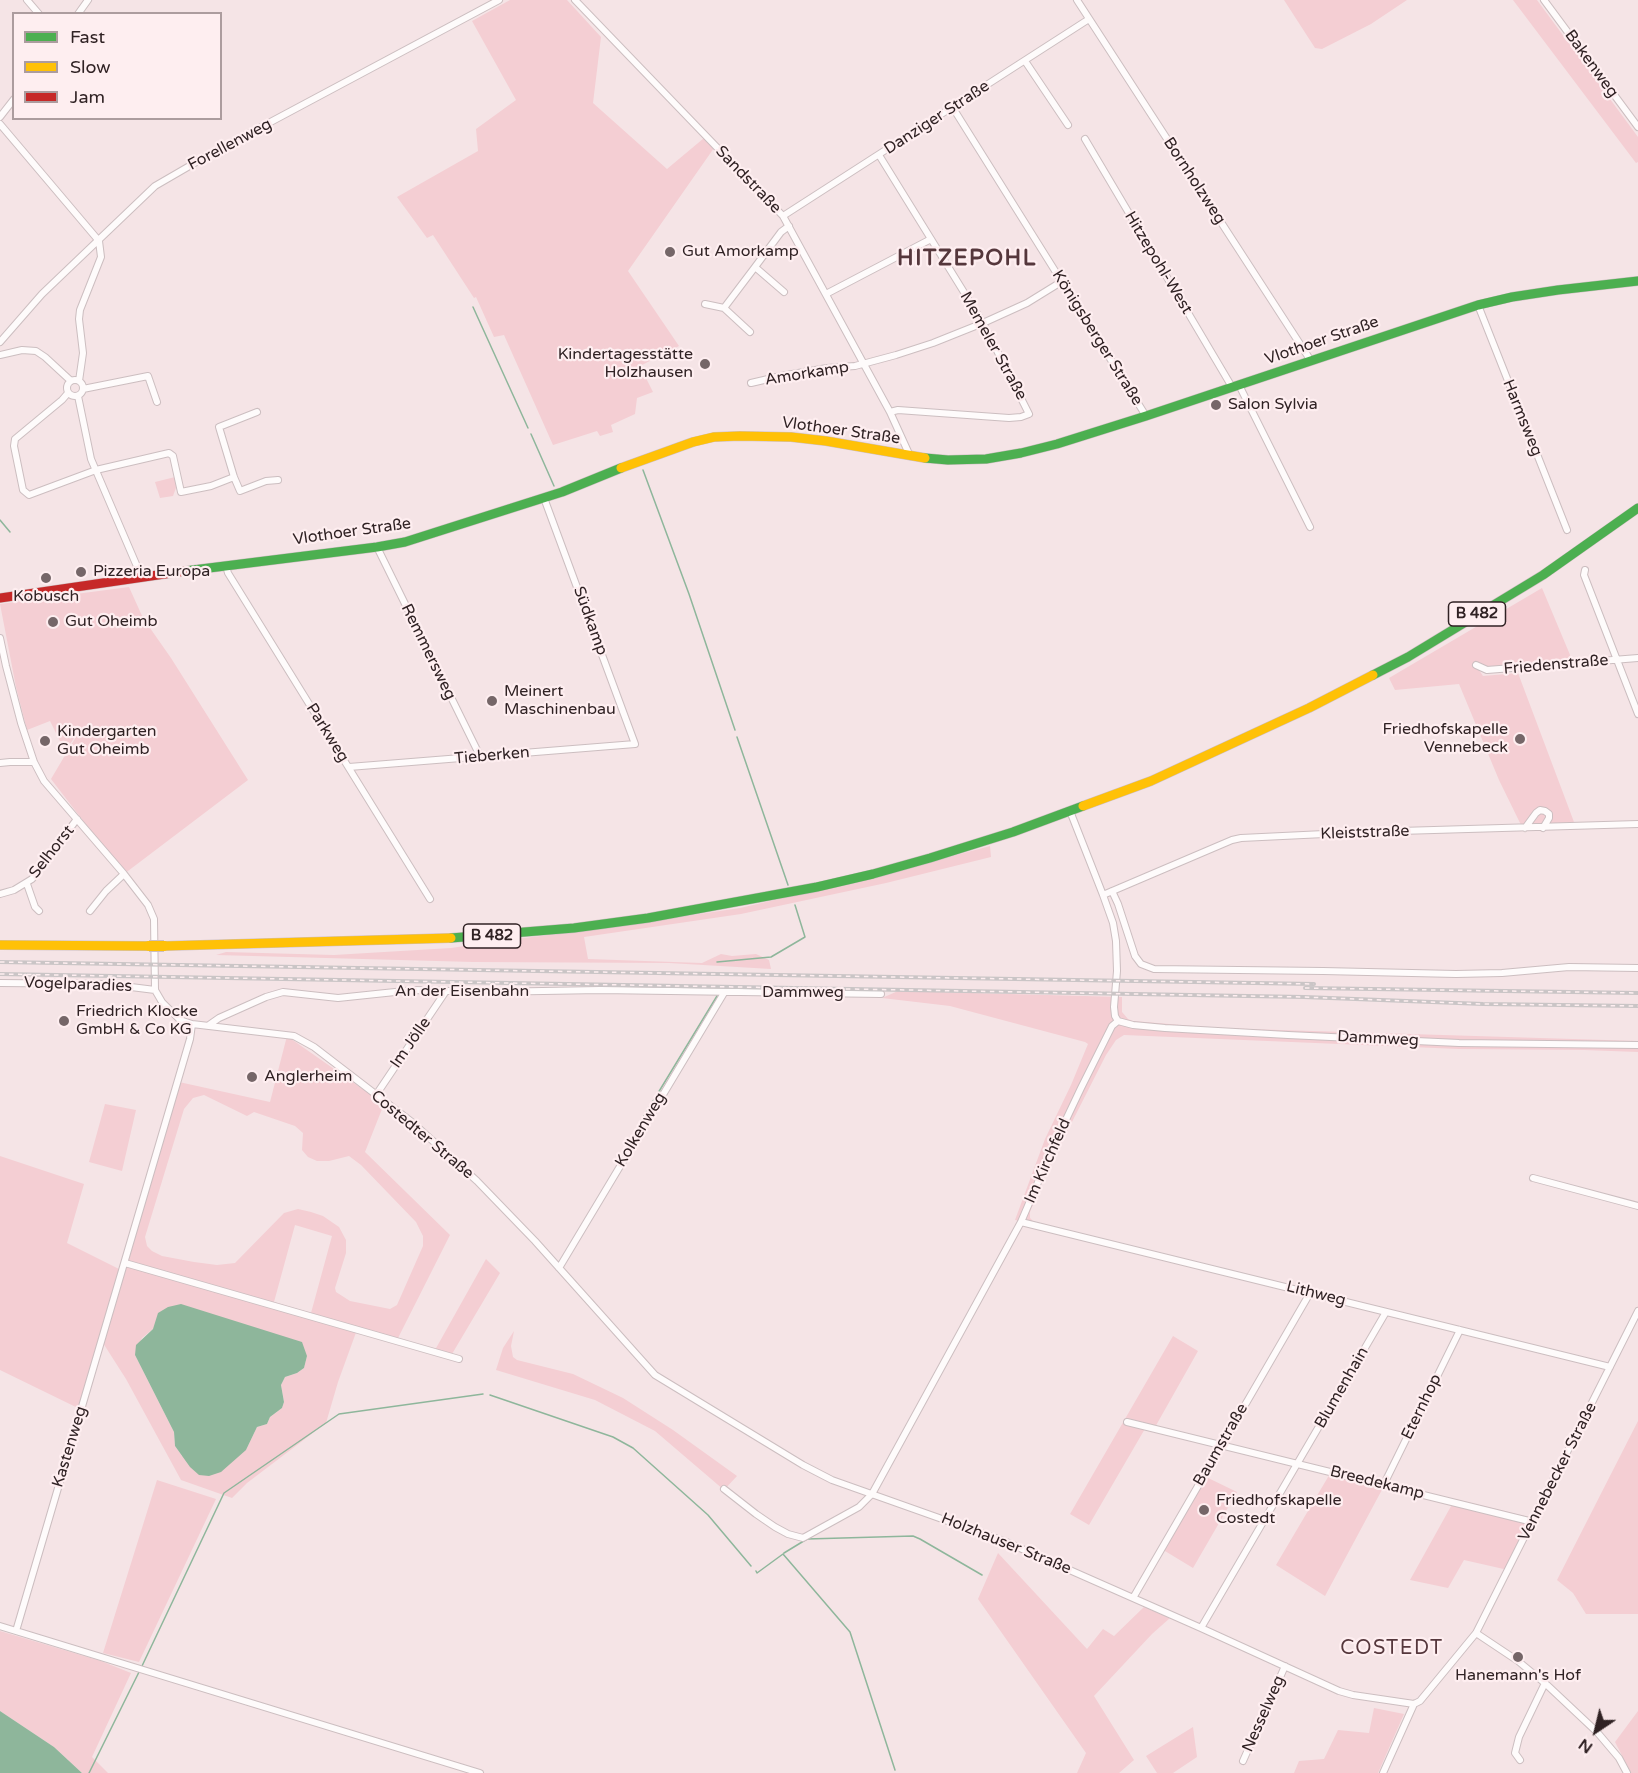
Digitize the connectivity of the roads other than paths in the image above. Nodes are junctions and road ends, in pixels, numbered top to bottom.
1 (27, 0) edge
2 (499, 0) edge
3 (575, 0) edge
4 (1077, 0) edge
5 (1544, 0) edge
6 (37, 12) edge
7 (1089, 20) junction
8 (1025, 61) junction
9 (12, 102) edge
10 (952, 108) junction
11 (0, 117) edge
12 (0, 124) edge
13 (1068, 125) dead end
14 (1638, 128) edge
15 (1085, 140) dead end
16 (879, 155) junction
17 (783, 216) junction
18 (789, 226) junction
19 (931, 239) junction
20 (99, 241) junction
21 (755, 267) junction
22 (1638, 281) edge
23 (1061, 282) junction
24 (784, 292) dead end
25 (826, 294) junction
26 (705, 304) dead end
27 (1478, 305) junction
28 (724, 308) junction
29 (983, 323) junction
30 (750, 332) dead end
31 (0, 342) edge
32 (0, 355) edge
33 (1311, 361) junction
34 (864, 364) junction
35 (71, 381) junction
36 (79, 381) junction
37 (751, 383) dead end
38 (1235, 386) junction
39 (83, 389) junction
40 (68, 393) junction
41 (78, 396) junction
42 (157, 402) dead end
43 (256, 412) dead end
44 (890, 412) junction
45 (1146, 416) junction
46 (910, 456) junction
47 (96, 471) junction
48 (234, 477) junction
49 (278, 480) dead end
50 (544, 498) junction
51 (1638, 508) edge
52 (1310, 527) dead end
53 (1567, 530) dead end
54 (377, 547) junction
55 (226, 566) junction
56 (1585, 570) dead end
57 (142, 578) junction
58 (0, 598) edge
59 (0, 638) edge
60 (1638, 658) edge
61 (1618, 660) junction
62 (1476, 665) dead end
63 (1638, 714) edge
64 (634, 744) joint
65 (480, 756) junction
66 (34, 762) junction
67 (0, 763) edge
68 (349, 767) junction
69 (1070, 811) junction
70 (77, 819) junction
71 (1638, 824) edge
72 (1525, 828) junction
73 (1543, 828) junction
74 (124, 874) junction
75 (27, 884) junction
76 (1112, 891) junction
77 (0, 894) edge
78 (1103, 895) junction
79 (430, 899) dead end
80 (39, 910) dead end
81 (90, 911) dead end
82 (0, 945) edge
83 (1638, 968) edge
84 (0, 983) edge
85 (155, 990) junction
86 (446, 991) junction
87 (724, 993) junction
88 (881, 994) dead end
89 (1118, 1021) junction
90 (192, 1024) junction
91 (208, 1026) junction
92 (1638, 1045) edge
93 (376, 1095) junction
94 (1533, 1178) dead end
95 (1638, 1206) edge
96 (1021, 1222) junction
97 (125, 1263) junction
98 (559, 1268) junction
99 (1310, 1293) junction
100 (1638, 1311) edge
101 (1386, 1312) junction
102 (1460, 1330) junction
103 (459, 1359) dead end
104 (1610, 1367) junction
105 (1126, 1422) dead end
106 (1221, 1444) junction
107 (1297, 1463) junction
108 (1384, 1484) junction
109 (724, 1489) dead end
110 (872, 1494) junction
111 (1533, 1522) junction
112 (1132, 1598) junction
113 (0, 1626) edge
114 (1201, 1628) junction
115 (15, 1631) junction
116 (1476, 1634) junction
117 (1285, 1666) junction
118 (1545, 1683) junction
119 (1414, 1704) junction
120 (1520, 1760) dead end
121 (1243, 1761) dead end
122 (480, 1773) edge
123 (1383, 1773) edge
124 (1627, 1773) edge

1 - 6 street
2 - 20 street, Forellenweg
3 - 17 street, Sandstraße
4 - 7 street, Bornholzweg
5 - 14 street, Bakenweg
7 - 8 street, Danziger Straße
7 - 33 street, Bornholzweg
8 - 10 street, Danziger Straße
8 - 13 street
9 - 11 street
10 - 16 street, Danziger Straße
10 - 23 street, Königsberger Straße
12 - 20 street
15 - 38 street, Hitzepohl-West
16 - 17 street, Danziger Straße
16 - 19 street, Memeler Straße
17 - 18 street, Sandstraße
18 - 21 street
18 - 25 street, Sandstraße
19 - 25 street
19 - 29 street, Memeler Straße
20 - 31 street, Forellenweg
20 - 36 street
21 - 24 street
21 - 28 street
22 - 27 main road, Vlothoer Straße
23 - 29 street, Amorkamp
23 - 45 street, Königsberger Straße
25 - 34 street, Sandstraße
26 - 28 street
27 - 33 main road, Vlothoer Straße
27 - 53 street, Harmsweg
28 - 30 street
29 - 34 street, Amorkamp
29 - 44 street, Memeler Straße
32 - 35 street
33 - 38 main road, Vlothoer Straße
34 - 37 street, Amorkamp
34 - 44 street, Sandstraße
35 - 36 street
35 - 40 street
36 - 39 street
38 - 45 main road, Vlothoer Straße
38 - 52 street
39 - 41 street
39 - 42 street
40 - 41 street
40 - 47 street
41 - 47 street
43 - 48 street
44 - 46 street, Sandstraße
45 - 46 main road, Vlothoer Straße
46 - 50 main road, Vlothoer Straße
47 - 48 street
47 - 57 street
48 - 49 street
50 - 54 main road, Vlothoer Straße
50 - 64 street, Südkamp
51 - 69 main road, B 482
54 - 55 main road, Vlothoer Straße
54 - 65 street, Remmersweg
55 - 57 main road, Vlothoer Straße
55 - 68 street, Parkweg
56 - 61 street
57 - 58 main road, Vlothoer Straße
59 - 66 street
60 - 61 street, Friedenstraße
61 - 62 street, Friedenstraße
61 - 63 street
64 - 65 street, Tieberken
65 - 68 street, Tieberken
66 - 67 street
66 - 70 street
68 - 79 street, Parkweg
69 - 78 street
69 - 82 main road, B 482, bridge
70 - 74 street
70 - 75 street, Selhorst
71 - 73 street, Kleiststraße
72 - 73 street, Kleiststraße
72 - 73 street
72 - 76 street, Kleiststraße
74 - 81 street
74 - 85 street
75 - 77 street, Selhorst
75 - 80 street, Selhorst
76 - 78 street, Kleiststraße
76 - 83 street
78 - 89 street
84 - 85 street, Vogelparadies
85 - 90 street, Costedter Straße
86 - 87 street, An der Eisenbahn
86 - 91 street, An der Eisenbahn
86 - 93 street, Im Jölle
87 - 88 street, Dammweg
87 - 98 street, Kolkenweg
89 - 92 street, Dammweg
89 - 96 street, Im Kirchfeld
90 - 91 street, Costedter Straße
90 - 97 street, Kastenweg
91 - 93 street, Costedter Straße
93 - 98 street, Costedter Straße
94 - 95 street
96 - 99 street, Lithweg
96 - 110 street, Im Kirchfeld
97 - 103 street
97 - 115 street, Kastenweg
98 - 110 street, Holzhauser Straße
99 - 101 street, Lithweg
99 - 106 street, Baumstraße
100 - 104 street, Vennebecker Straße
101 - 102 street, Lithweg
101 - 107 street, Blumenhain
102 - 104 street, Lithweg
102 - 108 street, Eternhop
104 - 111 street, Vennebecker Straße
105 - 106 street, Breedekamp
106 - 107 street, Breedekamp
106 - 112 street, Baumstraße
107 - 108 street, Breedekamp
107 - 114 street, Blumenhain
108 - 111 street, Breedekamp
109 - 110 street
110 - 112 street, Holzhauser Straße
111 - 116 street, Vennebecker Straße
112 - 114 street, Holzhauser Straße
113 - 115 street
114 - 117 street, Holzhauser Straße
115 - 122 street
116 - 118 street
116 - 119 street
117 - 119 street, Holzhauser Straße
117 - 121 street, Nesselweg
118 - 120 street
118 - 124 street
119 - 123 street

